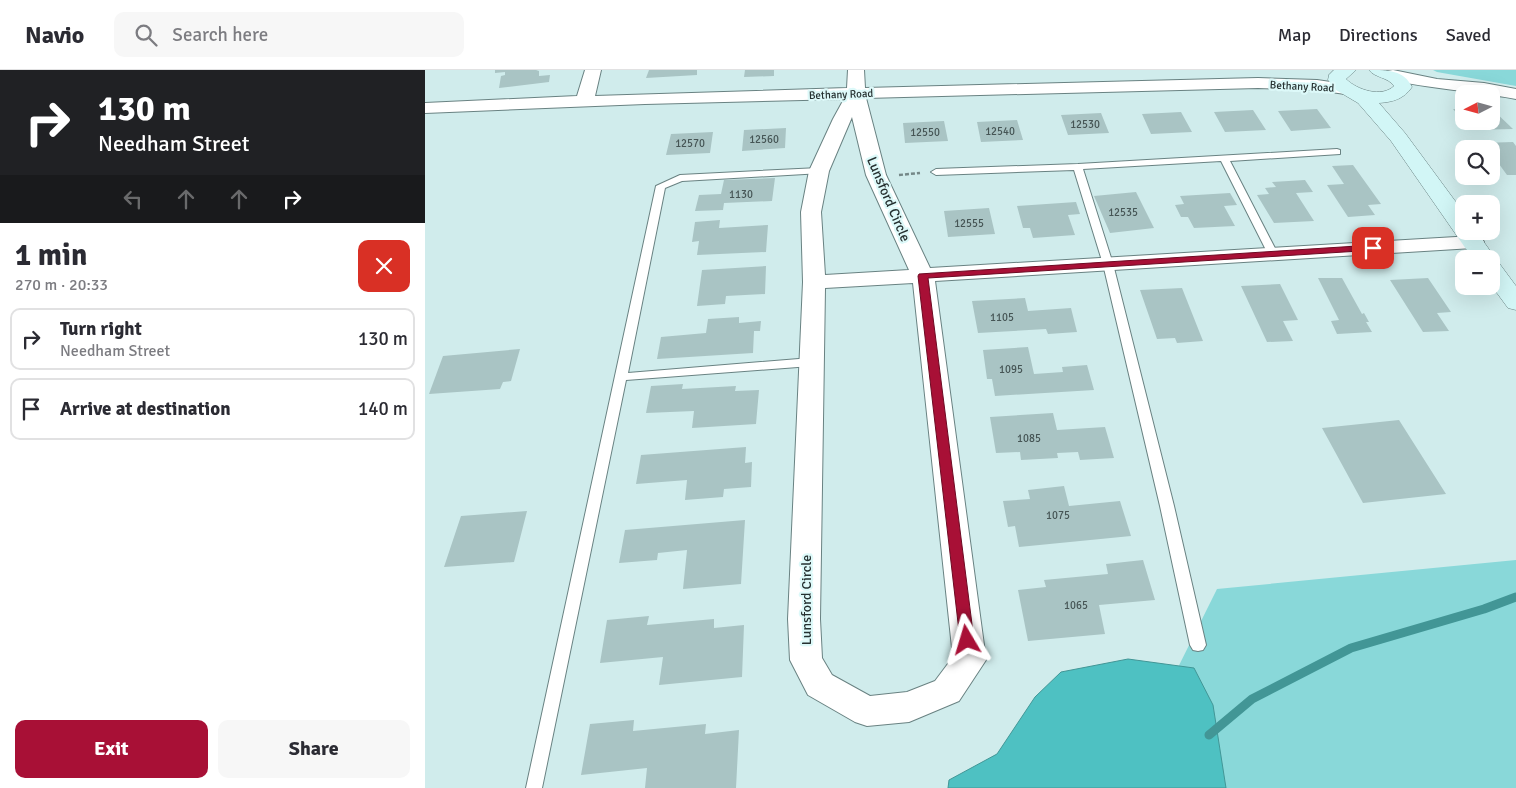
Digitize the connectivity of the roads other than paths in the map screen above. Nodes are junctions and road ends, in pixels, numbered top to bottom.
1 (593, 70) edge
2 (1389, 78) edge
3 (856, 82) edge
4 (1348, 82) edge
5 (1516, 94) edge
6 (584, 102) junction
7 (425, 108) edge
8 (1398, 137) junction
9 (1337, 152) dead end
10 (1225, 160) junction
11 (1077, 167) junction
12 (819, 171) junction
13 (936, 172) road end
14 (1455, 217) edge
15 (1471, 240) edge
16 (1273, 254) junction
17 (1108, 264) junction
18 (923, 276) junction
19 (1500, 281) edge
20 (814, 282) junction
21 (1516, 303) edge
22 (811, 362) junction
23 (621, 377) junction
24 (1198, 645) dead end
25 (534, 788) edge

1 - 6 street
2 - 4 street
2 - 5 street
2 - 8 street
3 - 4 street, Bethany Road
3 - 6 street, Bethany Road
3 - 12 street, Lunsford Circle
3 - 18 street, Lunsford Circle
4 - 8 street
6 - 7 street, Bethany Road
8 - 14 street
9 - 10 lane
10 - 11 lane
10 - 16 lane
11 - 13 lane
11 - 17 lane
12 - 20 street, Lunsford Circle
12 - 23 lane
15 - 16 street
16 - 17 street
17 - 18 street
17 - 24 lane
18 - 20 street
18 - 22 street, Lunsford Circle
19 - 21 street
20 - 22 street, Lunsford Circle
22 - 23 lane
23 - 25 lane

